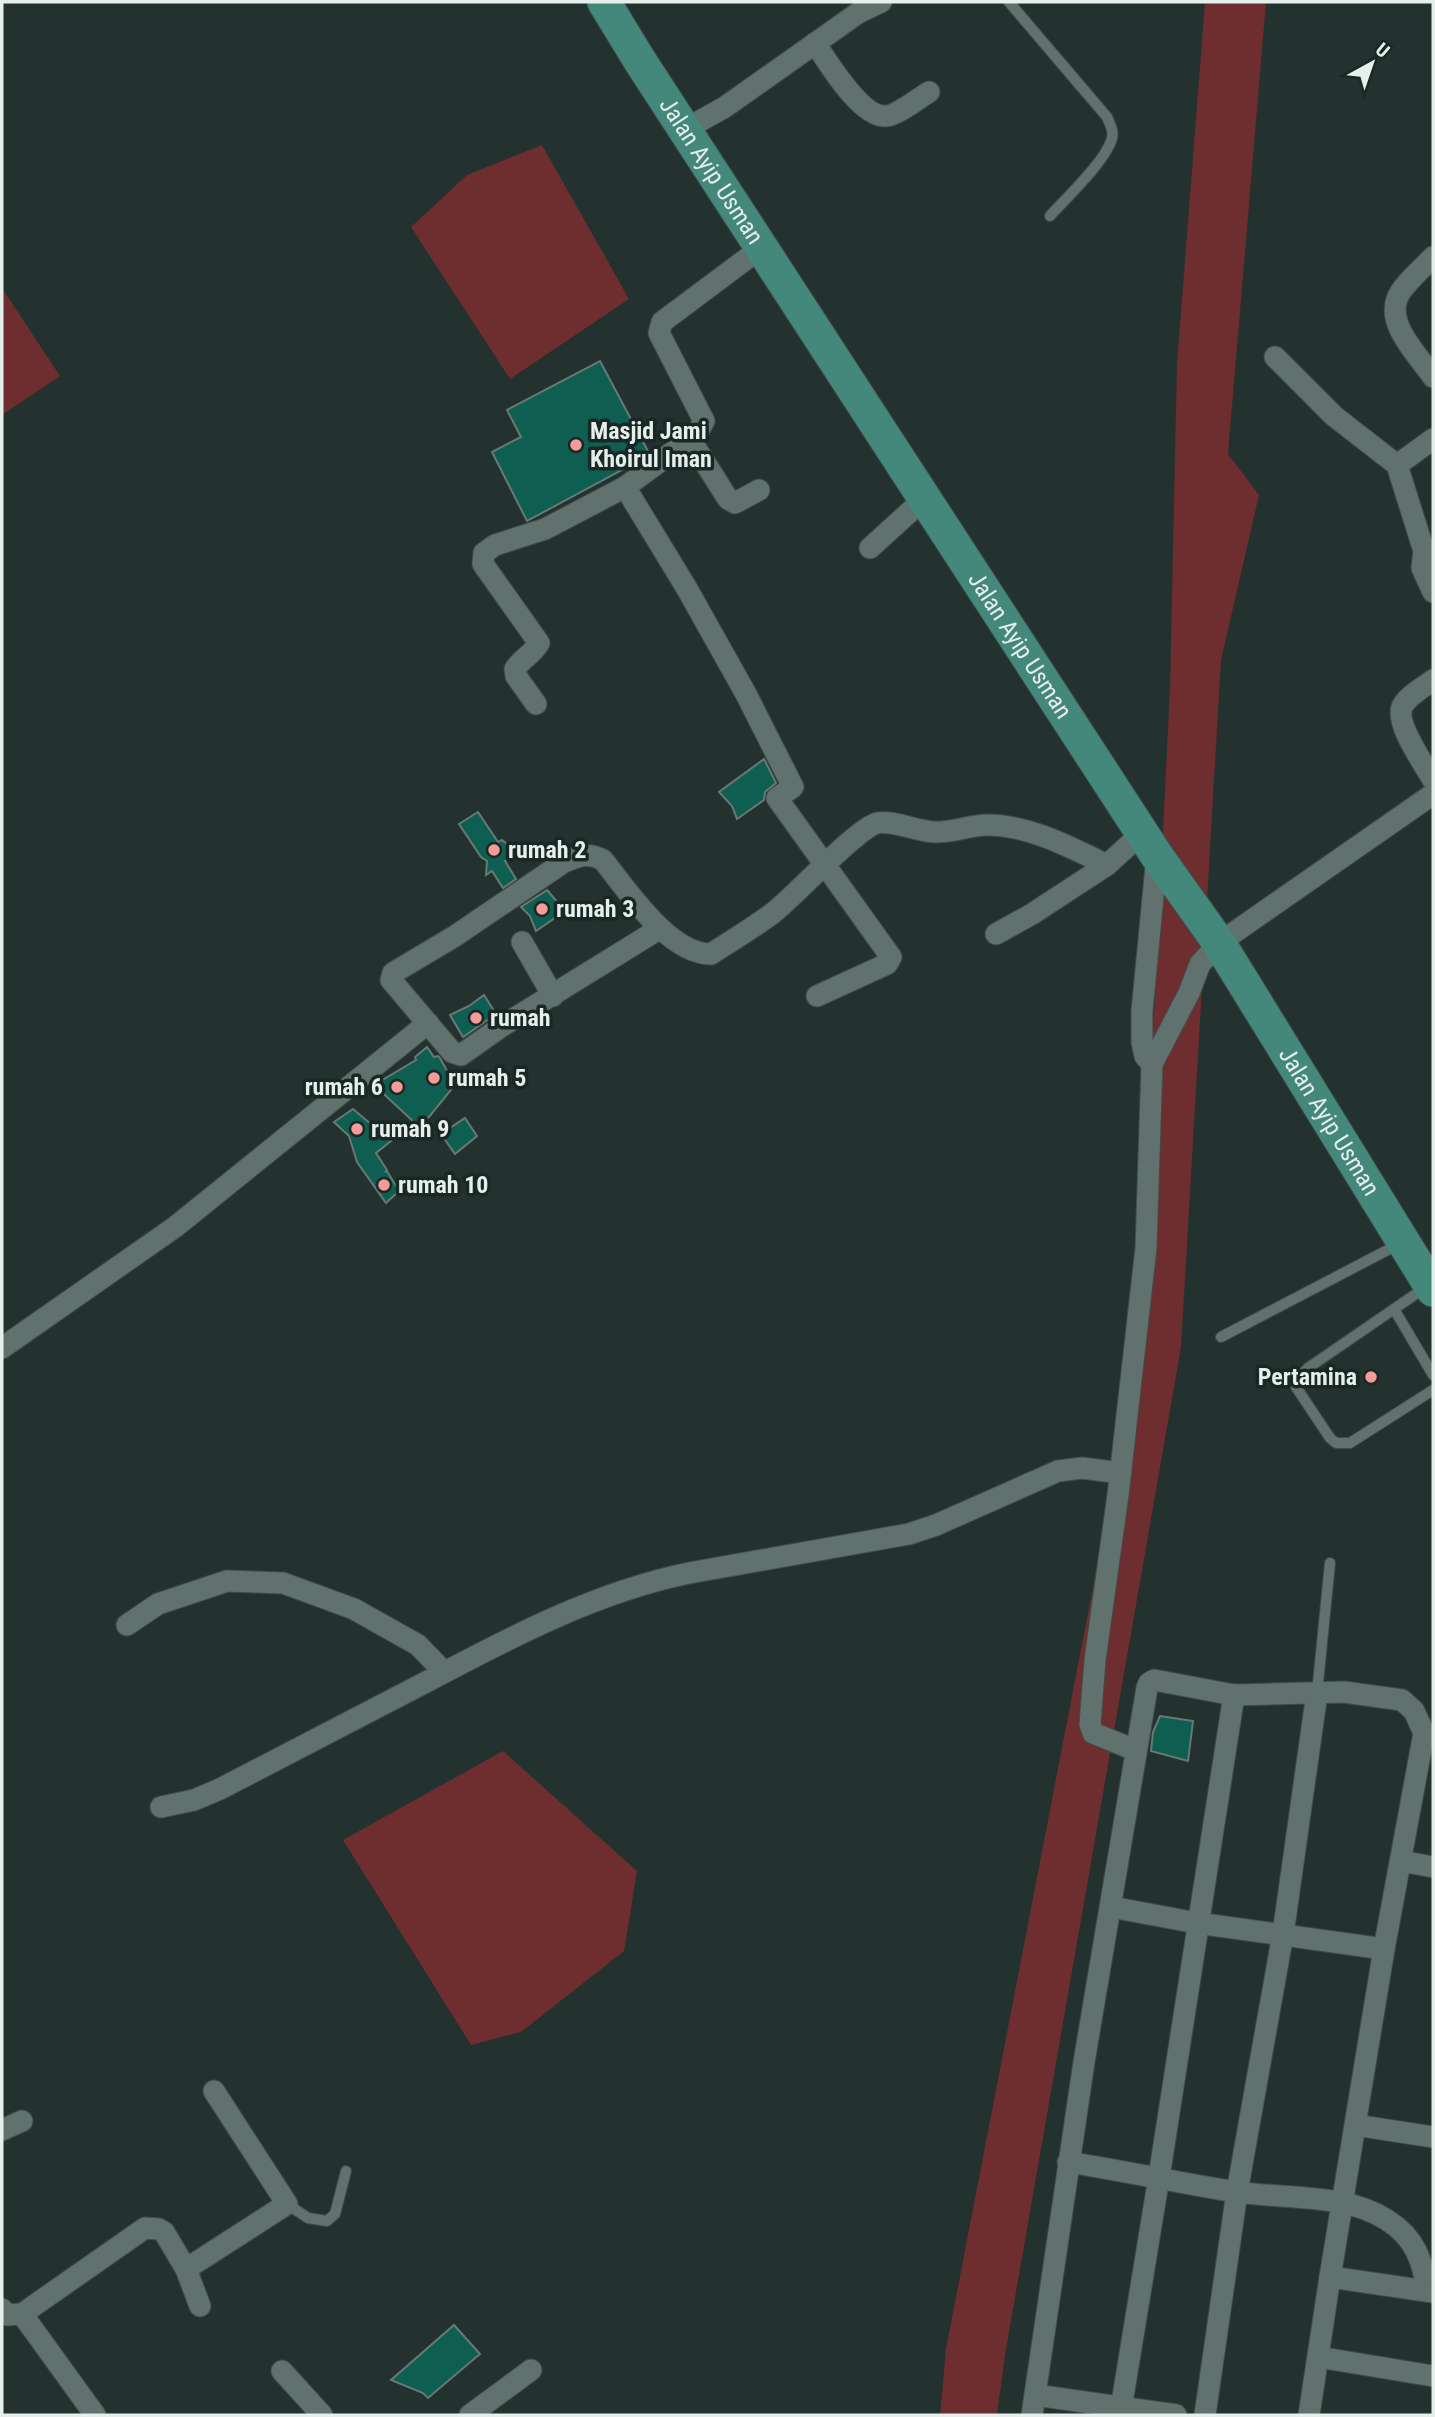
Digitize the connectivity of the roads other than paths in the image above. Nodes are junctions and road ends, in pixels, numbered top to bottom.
1 (604, 2) edge
2 (881, 2) edge
3 (1009, 2) edge
4 (815, 43) junction
5 (929, 92) dead end
6 (684, 130) junction
7 (1049, 216) dead end
8 (761, 247) junction
9 (1433, 257) edge
10 (1275, 357) dead end
11 (1431, 369) edge
12 (690, 439) junction
13 (1433, 439) edge
14 (1397, 465) junction
15 (625, 487) junction
16 (759, 490) dead end
17 (925, 498) junction
18 (870, 548) dead end
19 (1429, 548) edge
20 (1433, 592) edge
21 (1433, 680) edge
22 (536, 704) dead end
23 (1433, 780) edge
24 (1433, 794) edge
25 (1149, 845) junction
26 (1107, 865) junction
27 (825, 866) junction
28 (659, 929) junction
29 (996, 934) dead end
30 (522, 942) dead end
31 (1219, 943) junction
32 (553, 996) junction
33 (817, 996) dead end
34 (428, 1023) junction
35 (1152, 1064) junction
36 (1404, 1241) junction
37 (1432, 1287) edge
38 (1394, 1309) junction
39 (1221, 1337) dead end
40 (2, 1348) edge
41 (1433, 1375) edge
42 (1433, 1390) edge
43 (1121, 1473) junction
44 (1330, 1563) dead end
45 (127, 1625) dead end
46 (444, 1672) junction
47 (1317, 1693) junction
48 (1234, 1695) junction
49 (1429, 1732) edge
50 (1135, 1750) junction
51 (161, 1807) dead end
52 (1401, 1861) junction
53 (1433, 1867) edge
54 (1111, 1906) junction
55 (1197, 1923) junction
56 (1283, 1934) junction
57 (1384, 1949) junction
58 (214, 2091) dead end
59 (22, 2121) dead end
60 (1355, 2124) junction
61 (2, 2130) edge
62 (1433, 2137) edge
63 (1068, 2162) junction
64 (346, 2171) dead end
65 (1159, 2176) junction
66 (1237, 2192) junction
67 (1342, 2202) junction
68 (287, 2204) junction
69 (186, 2269) junction
70 (1330, 2277) junction
71 (1431, 2291) edge
72 (200, 2305) dead end
73 (12, 2312) edge
74 (1318, 2357) junction
75 (531, 2370) dead end
76 (282, 2371) dead end
77 (1433, 2376) edge
78 (1034, 2405) edge
79 (1120, 2412) edge
80 (95, 2415) edge
81 (322, 2415) edge
82 (470, 2415) edge
83 (1176, 2415) edge
84 (1205, 2415) edge
85 (1309, 2415) edge

1 - 6 main road, Jalan Ayip Usman
2 - 4 street
3 - 7 lane
4 - 5 street
4 - 6 street
6 - 8 main road, Jalan Ayip Usman
8 - 12 street
8 - 17 main road, Jalan Ayip Usman
9 - 11 street
10 - 14 street
12 - 15 street
12 - 16 street
13 - 14 street
14 - 19 street
15 - 22 street
15 - 27 street
17 - 18 street
17 - 25 main road, Jalan Ayip Usman
19 - 20 street
21 - 23 street
24 - 31 street
25 - 26 street
25 - 31 main road, Jalan Ayip Usman
25 - 35 street
26 - 27 street
26 - 29 street
27 - 28 street
27 - 33 street
28 - 32 street
28 - 34 street
30 - 32 street
31 - 35 street
31 - 36 main road, Jalan Ayip Usman
32 - 34 street
34 - 40 street
35 - 43 street
36 - 37 main road, Jalan Ayip Usman
36 - 39 lane
37 - 38 lane
38 - 41 lane
38 - 42 lane
43 - 46 street
43 - 50 street
44 - 47 lane
45 - 46 street
46 - 51 street
47 - 48 street
47 - 49 street
47 - 56 street
48 - 50 street
48 - 55 street
49 - 52 street
50 - 54 street
52 - 53 street
52 - 57 street
54 - 55 street
54 - 63 street
55 - 56 street
55 - 65 street
56 - 57 street
56 - 66 street
57 - 60 street
58 - 68 street
59 - 61 street
60 - 62 street
60 - 67 street
63 - 65 street
63 - 78 street
64 - 68 lane
65 - 66 street
65 - 79 street
66 - 67 street
66 - 84 street
67 - 70 street
67 - 71 street
68 - 69 street
69 - 72 street
69 - 73 street
70 - 71 street
70 - 74 street
73 - 80 street
74 - 77 street
74 - 85 street
75 - 82 street
76 - 81 street
78 - 79 street
79 - 83 street

